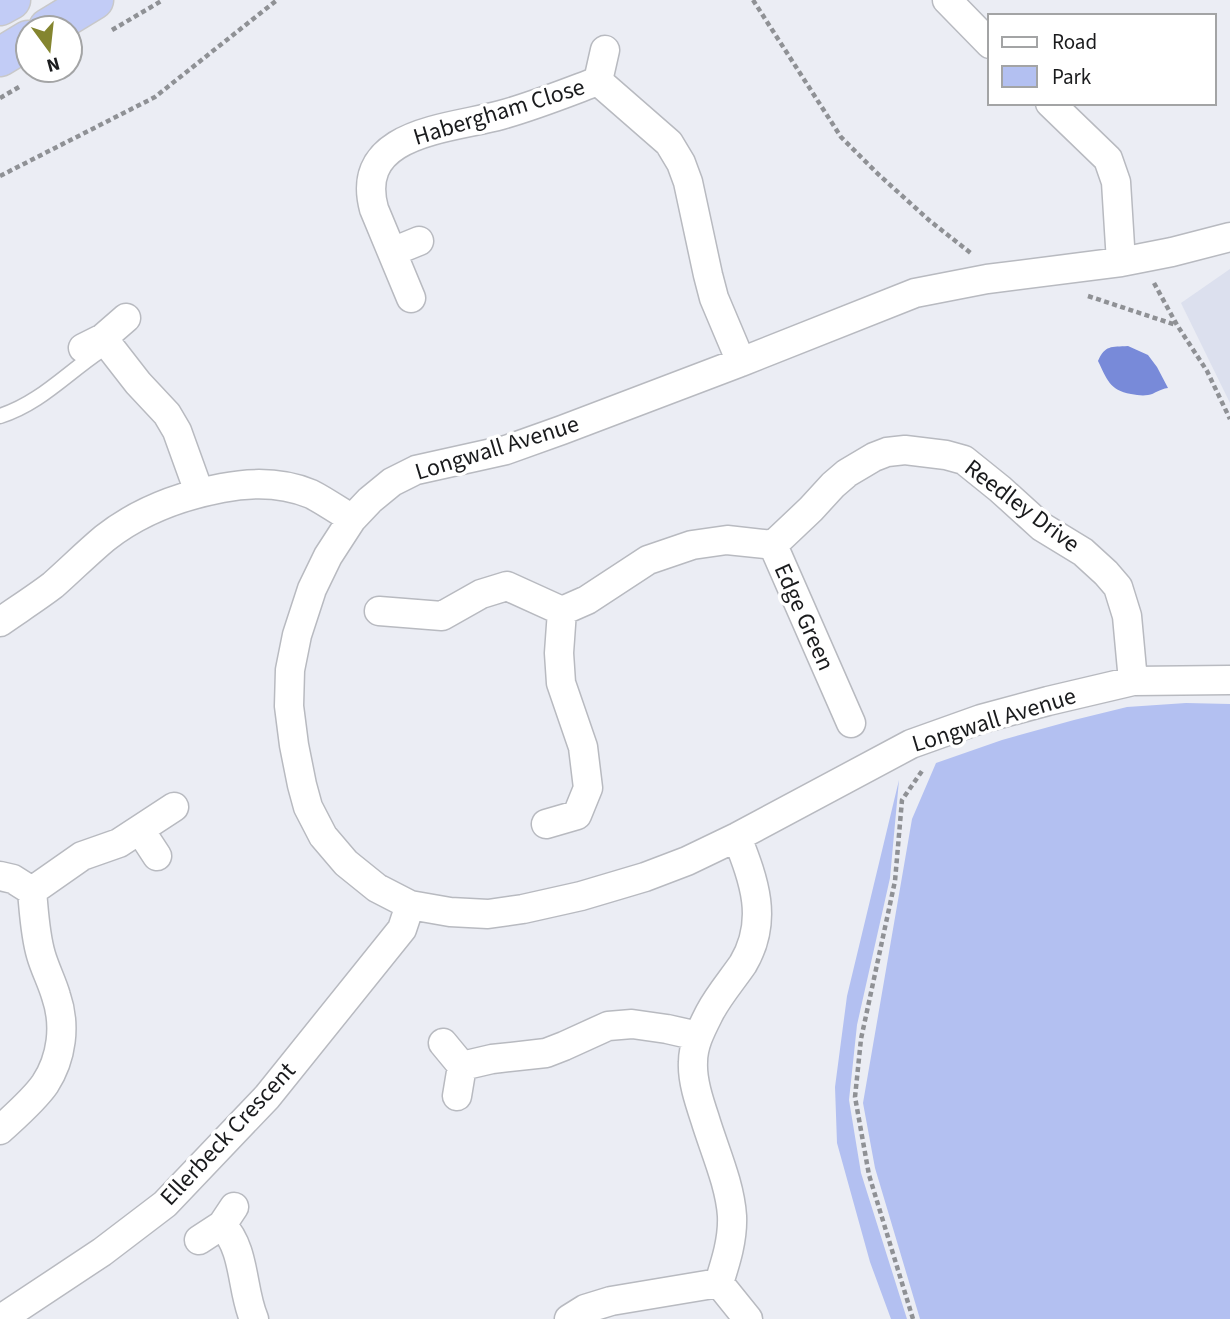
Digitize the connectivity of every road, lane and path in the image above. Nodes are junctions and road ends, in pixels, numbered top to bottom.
1 (11, 0) edge
2 (163, 0) edge
3 (277, 0) edge
4 (753, 0) edge
5 (947, 0) edge
6 (0, 6) edge
7 (99, 17) edge
8 (988, 42) edge
9 (605, 50) dead end
10 (598, 81) junction
11 (1052, 105) edge
12 (0, 176) edge
13 (1230, 237) edge
14 (419, 241) dead end
15 (392, 253) junction
16 (1134, 259) junction
17 (1048, 271) junction
18 (1000, 277) junction
19 (411, 298) dead end
20 (126, 318) dead end
21 (1177, 325) junction
22 (98, 344) junction
23 (741, 362) junction
24 (0, 416) edge
25 (1230, 419) edge
26 (199, 492) junction
27 (352, 519) junction
28 (773, 545) junction
29 (379, 611) dead end
30 (562, 611) junction
31 (0, 622) edge
32 (1230, 680) edge
33 (1133, 681) junction
34 (851, 723) dead end
35 (911, 744) junction
36 (174, 807) dead end
37 (546, 824) dead end
38 (140, 830) junction
39 (737, 837) junction
40 (157, 856) dead end
41 (0, 876) edge
42 (32, 891) junction
43 (410, 905) junction
44 (698, 1036) junction
45 (443, 1043) dead end
46 (462, 1066) junction
47 (457, 1096) dead end
48 (0, 1130) edge
49 (218, 1224) dead end
50 (719, 1283) junction
51 (1, 1319) edge
52 (254, 1319) edge
53 (569, 1319) edge
54 (748, 1319) edge
55 (913, 1319) edge

1 - 6 highway
2 - 7 path
3 - 12 path
4 - 18 path
5 - 8 street
9 - 10 street, Habergham Close
10 - 15 street, Habergham Close
10 - 23 street, Habergham Close
11 - 16 street
13 - 16 street, Longwall Avenue
14 - 15 street
15 - 19 street, Habergham Close
16 - 17 street, Longwall Avenue
16 - 21 path
17 - 18 street, Longwall Avenue
17 - 21 path
18 - 23 street, Longwall Avenue
20 - 22 street
21 - 25 path
22 - 24 lane
22 - 26 street
23 - 27 street, Longwall Avenue
26 - 27 street
26 - 31 street
27 - 43 street, Longwall Avenue
28 - 30 street
28 - 33 street, Reedley Drive
28 - 34 street, Edge Green
29 - 30 street
30 - 37 street
32 - 33 street, Longwall Avenue
33 - 35 street, Longwall Avenue
35 - 39 street, Longwall Avenue
35 - 55 path
36 - 38 street
38 - 40 street
38 - 42 street
39 - 43 street, Longwall Avenue
39 - 44 street
41 - 42 street
42 - 48 street
43 - 51 street, Ellerbeck Crescent
44 - 46 street
44 - 50 street
45 - 46 street
46 - 47 street
49 - 52 street
50 - 53 street
50 - 54 street

